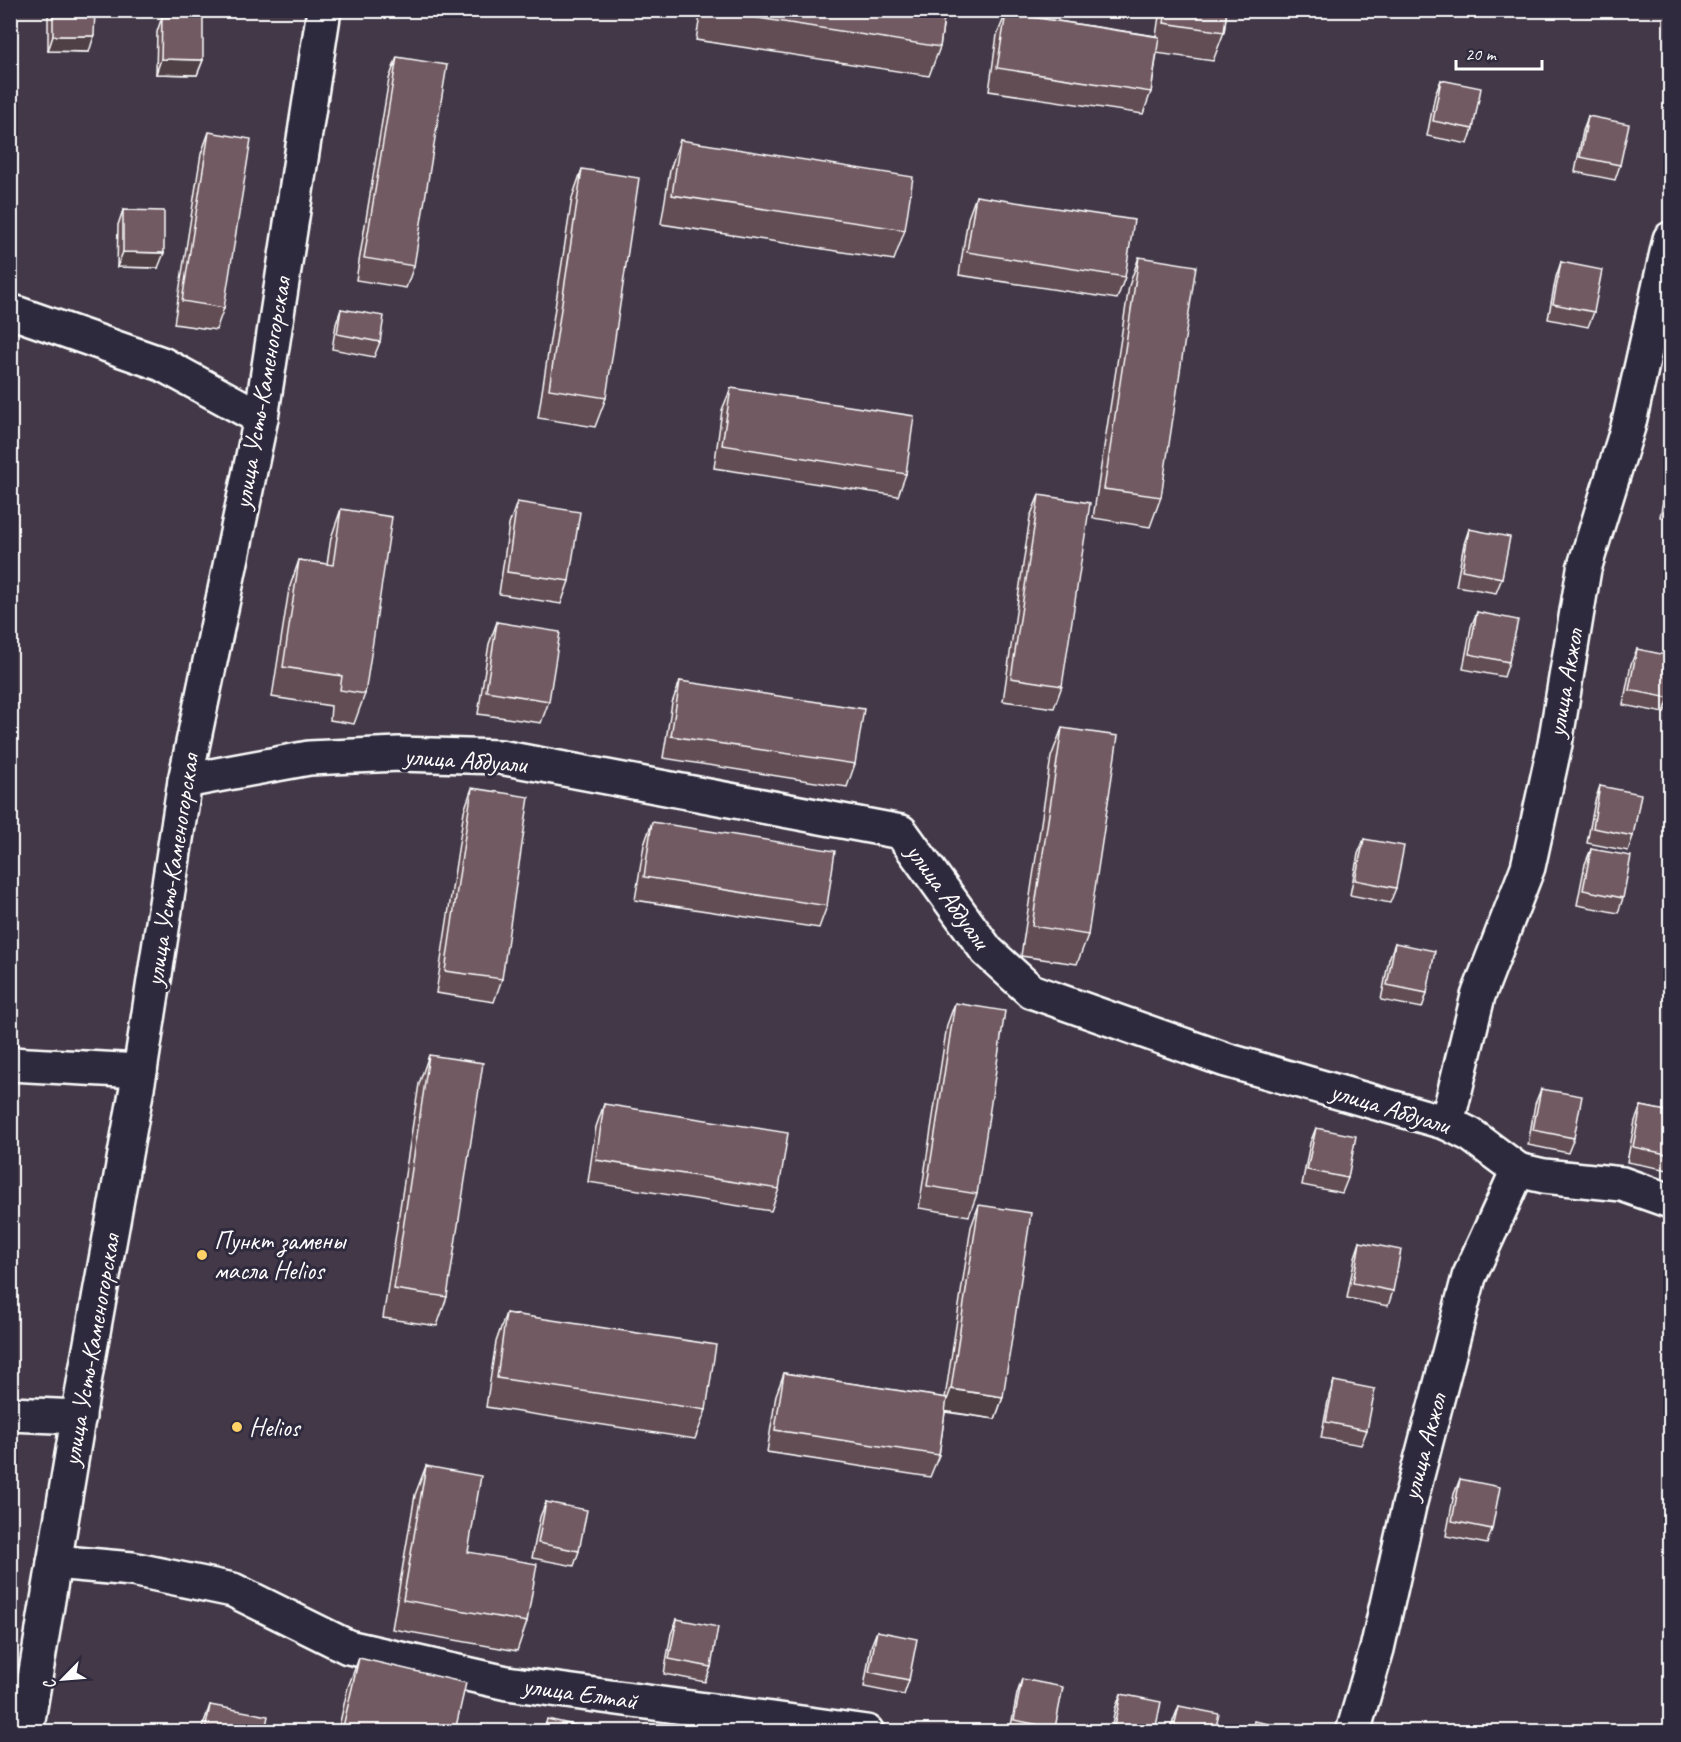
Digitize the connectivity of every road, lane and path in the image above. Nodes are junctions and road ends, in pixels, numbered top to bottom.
1 (324, 10) edge
2 (1671, 239) edge
3 (10, 311) edge
4 (261, 418) junction
5 (184, 781) junction
6 (10, 1064) edge
7 (140, 1071) junction
8 (1447, 1123) junction
9 (1518, 1170) junction
10 (1671, 1200) edge
11 (10, 1414) edge
12 (79, 1417) junction
13 (54, 1562) junction
14 (26, 1731) edge
15 (867, 1731) edge
16 (1353, 1731) edge

1 - 4 street, улица Усть-Каменогорская
2 - 8 street, улица Акжол
3 - 4 street
4 - 5 street, улица Усть-Каменогорская
5 - 7 street, улица Усть-Каменогорская
5 - 8 street, улица Абдуали
6 - 7 street
7 - 12 street, улица Усть-Каменогорская
8 - 9 street, улица Абдуали
9 - 10 street, улица Абдуали
9 - 16 street, улица Акжол
11 - 12 street
12 - 13 street, улица Усть-Каменогорская
13 - 14 street, улица Усть-Каменогорская
13 - 15 street, улица Елтай

